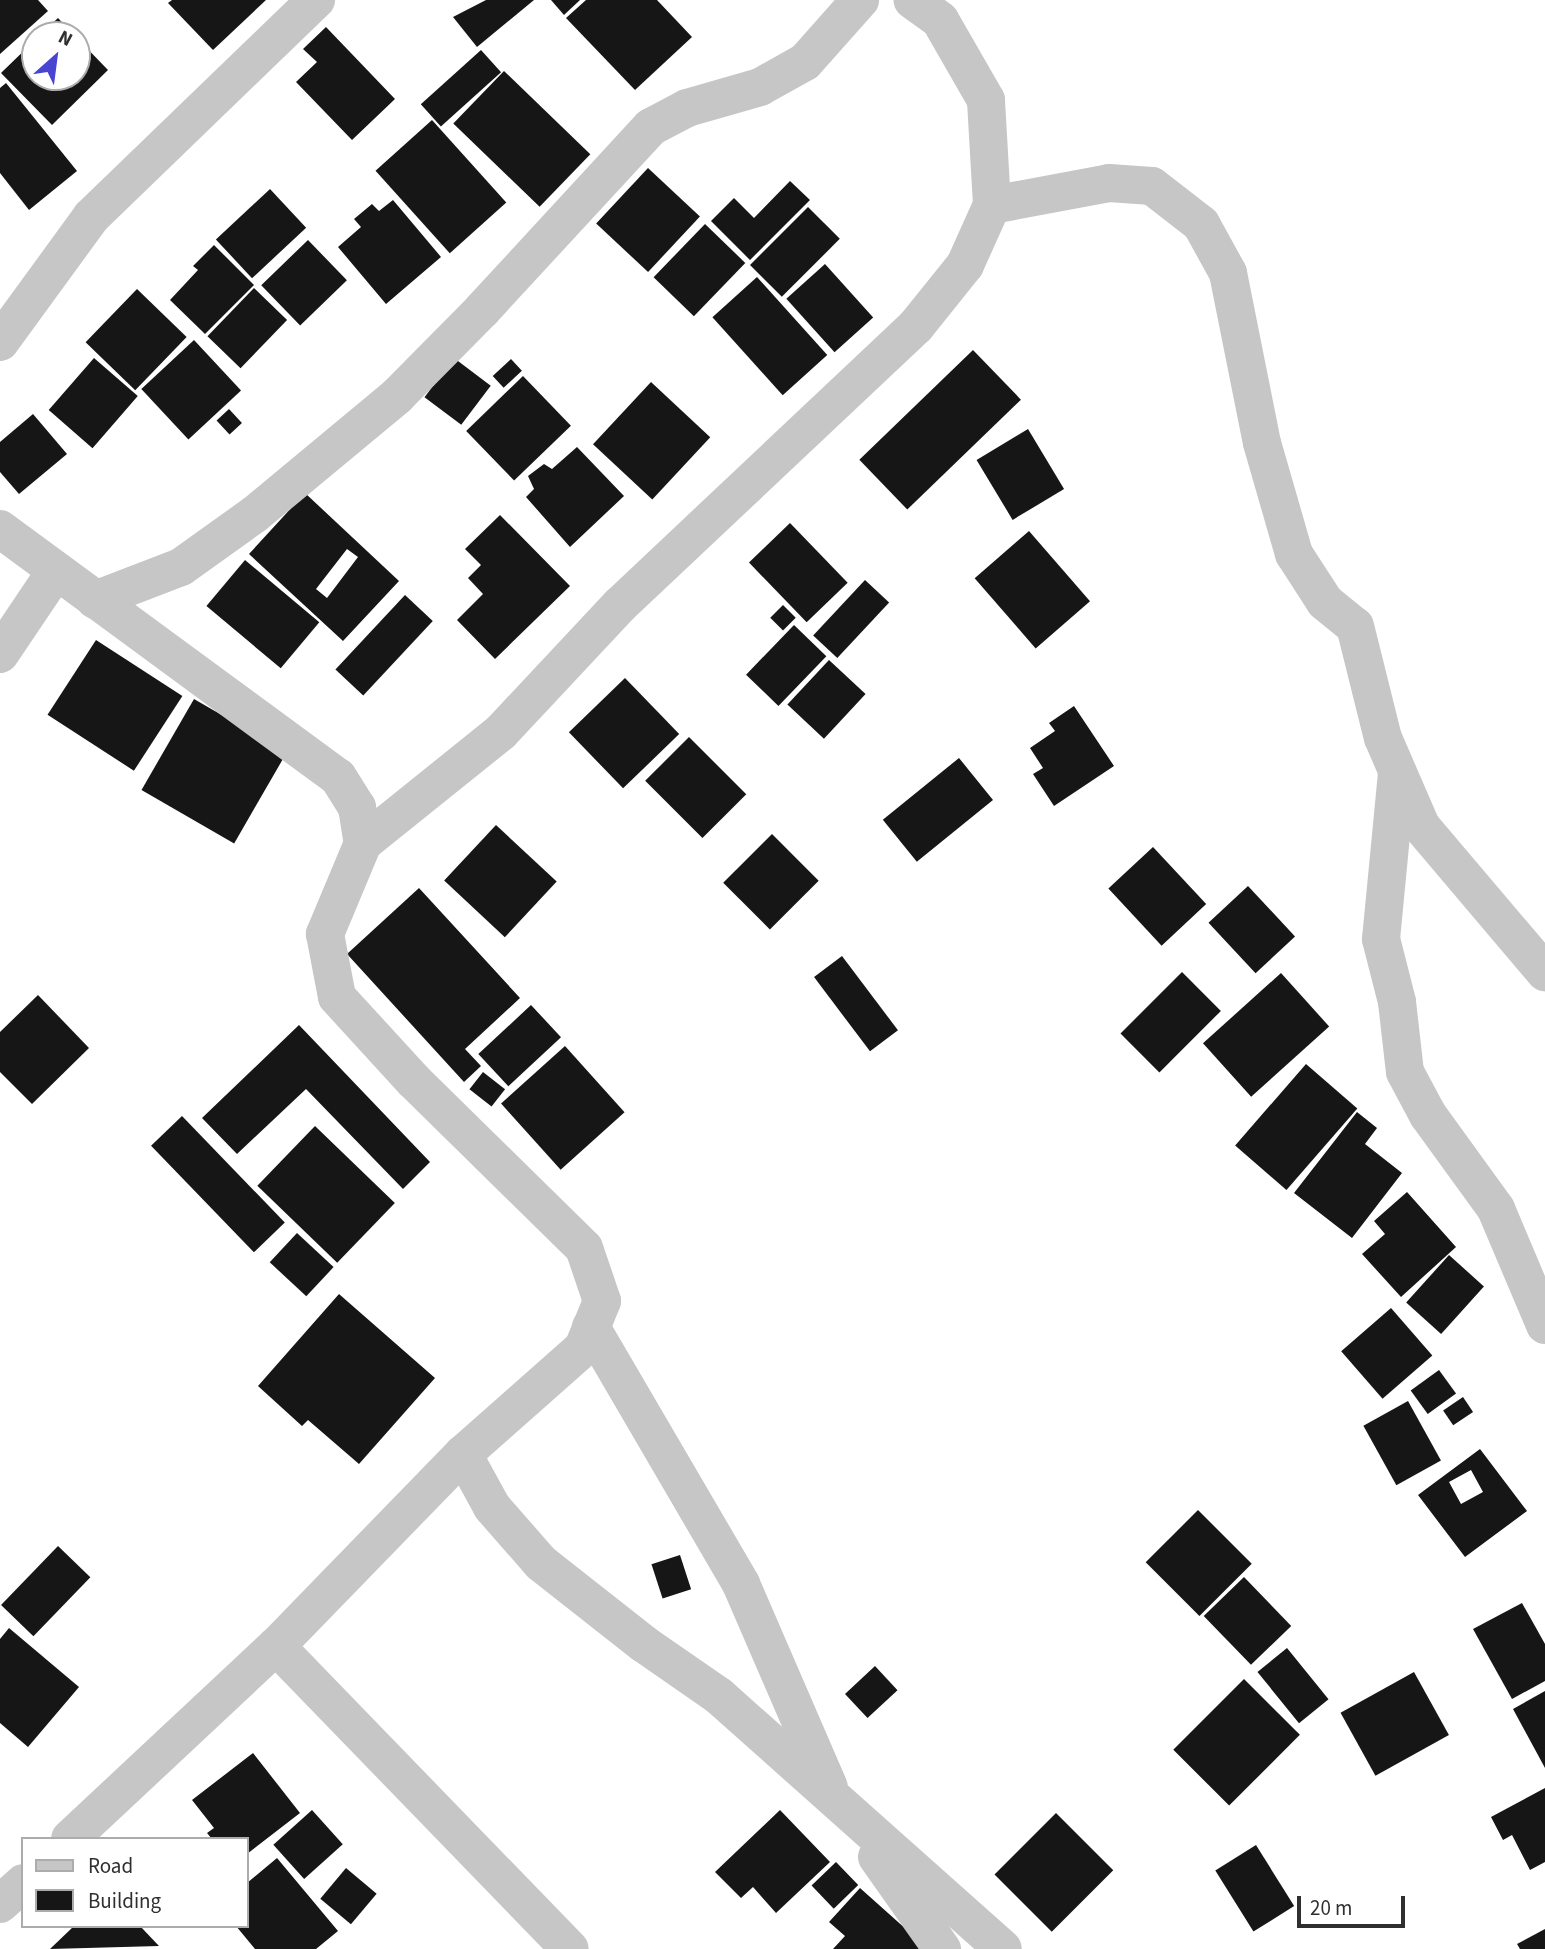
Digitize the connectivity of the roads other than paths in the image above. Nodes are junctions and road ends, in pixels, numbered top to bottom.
1 (316, 0) edge
2 (860, 0) edge
3 (912, 0) edge
4 (992, 205) junction
5 (0, 342) edge
6 (0, 530) edge
7 (55, 572) junction
8 (95, 600) junction
9 (0, 654) edge
10 (1398, 771) junction
11 (363, 843) junction
12 (1545, 972) edge
13 (1545, 1325) edge
14 (591, 1327) junction
15 (463, 1454) junction
16 (276, 1646) junction
17 (834, 1797) junction
18 (72, 1837) edge
19 (21, 1885) edge
20 (0, 1904) edge
21 (570, 1949) edge
22 (942, 1949) edge
23 (1003, 1949) edge

1 - 5 street
2 - 8 street
3 - 4 street
4 - 10 street
4 - 11 street
6 - 7 street
7 - 8 street
7 - 9 street
8 - 11 street
10 - 12 street
10 - 13 street
11 - 14 street
14 - 15 street
14 - 17 street
15 - 16 street
15 - 17 street
16 - 18 street
16 - 21 street
17 - 22 street
17 - 23 street
19 - 20 street

